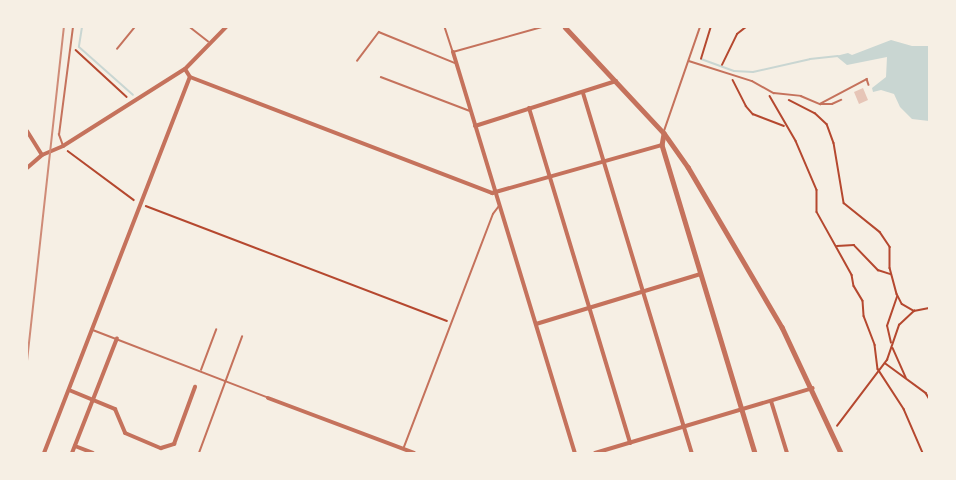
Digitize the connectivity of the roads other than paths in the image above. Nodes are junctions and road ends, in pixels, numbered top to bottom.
1 (73, 27) edge
2 (135, 27) edge
3 (190, 27) edge
4 (226, 27) edge
5 (445, 27) edge
6 (542, 27) edge
7 (566, 27) edge
8 (700, 27) edge
9 (212, 44) junction
10 (117, 49) dead end
11 (453, 52) junction
12 (689, 61) junction
13 (357, 62) dead end
14 (456, 64) junction
15 (185, 69) junction
16 (190, 77) junction
17 (381, 77) dead end
18 (616, 81) junction
19 (869, 85) dead end
20 (583, 93) junction
21 (841, 100) dead end
22 (820, 104) junction
23 (529, 108) junction
24 (471, 111) junction
25 (475, 126) junction
26 (27, 131) edge
27 (664, 134) junction
28 (662, 145) junction
29 (63, 146) junction
30 (42, 155) junction
31 (604, 162) junction
32 (27, 168) edge
33 (549, 178) junction
34 (496, 193) junction
35 (500, 206) junction
36 (701, 274) junction
37 (643, 292) junction
38 (588, 308) junction
39 (536, 324) junction
40 (92, 330) junction
41 (216, 330) dead end
42 (242, 337) dead end
43 (117, 339) junction
44 (201, 371) junction
45 (226, 381) junction
46 (195, 387) dead end
47 (813, 388) junction
48 (69, 390) junction
49 (268, 398) joint
50 (93, 399) junction
51 (771, 401) junction
52 (742, 410) junction
53 (684, 427) junction
54 (630, 443) junction
55 (75, 446) junction
56 (403, 451) edge
57 (44, 453) edge
58 (72, 453) edge
59 (93, 453) edge
60 (199, 453) edge
61 (414, 453) edge
62 (575, 453) edge
63 (595, 453) edge
64 (692, 453) edge
65 (754, 453) edge
66 (787, 453) edge
67 (841, 453) edge

1 - 29 lane
2 - 10 lane
3 - 9 lane
4 - 9 street
5 - 11 lane
6 - 11 lane
7 - 18 street
8 - 12 lane
9 - 15 street
11 - 14 street
12 - 22 lane
12 - 27 lane
13 - 14 lane
14 - 24 street
15 - 16 street
15 - 29 street
16 - 34 street
16 - 40 street
17 - 24 lane
18 - 20 street
18 - 27 street
19 - 22 lane
20 - 23 street
20 - 31 street
21 - 22 lane
23 - 25 street
23 - 33 street
24 - 25 street
25 - 34 street
26 - 30 street
27 - 28 street
27 - 47 street
28 - 31 street
28 - 36 street
29 - 30 street
30 - 32 street
31 - 33 street
31 - 37 street
33 - 34 street
33 - 38 street
34 - 35 street
35 - 39 street
35 - 56 lane
36 - 37 street
36 - 52 street
37 - 38 street
37 - 53 street
38 - 39 street
38 - 54 street
39 - 62 street
40 - 43 lane
40 - 48 street
41 - 44 lane
42 - 45 lane
43 - 44 lane
43 - 50 street
44 - 45 lane
45 - 49 lane
45 - 60 lane
46 - 50 street
47 - 51 street
47 - 67 street
48 - 50 street
48 - 57 street
49 - 56 street
50 - 55 street
51 - 52 street
51 - 66 street
52 - 53 street
52 - 65 street
53 - 54 street
53 - 64 street
54 - 63 street
55 - 58 street
55 - 59 street
56 - 61 street

